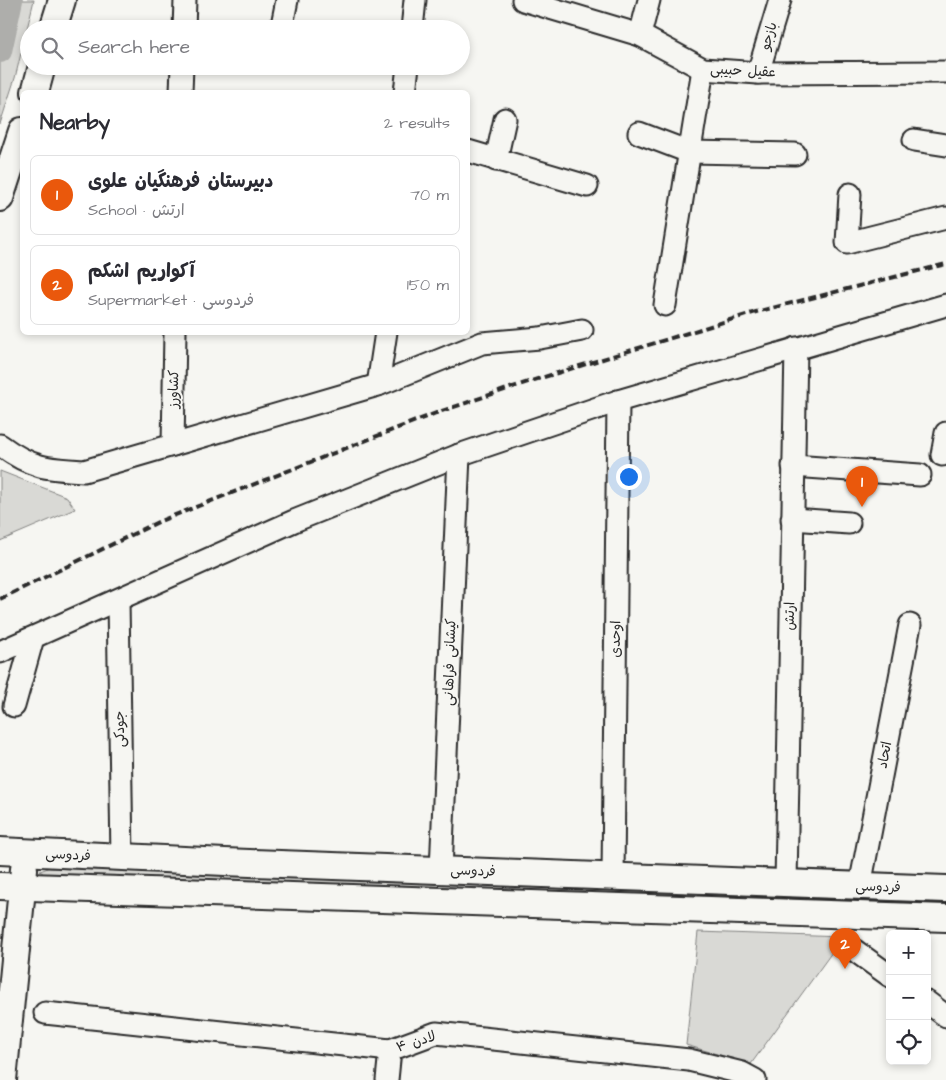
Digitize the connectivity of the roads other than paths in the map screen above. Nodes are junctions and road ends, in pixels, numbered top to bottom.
1 (62, 0) edge
2 (185, 0) edge
3 (288, 0) edge
4 (415, 0) edge
5 (523, 0) edge
6 (650, 0) edge
7 (780, 0) edge
8 (56, 20) edge
9 (184, 20) edge
10 (283, 20) edge
11 (413, 20) edge
12 (640, 35) junction
13 (703, 69) junction
14 (946, 72) edge
15 (758, 73) junction
16 (40, 75) edge
17 (182, 75) edge
18 (407, 75) edge
19 (36, 90) edge
20 (182, 90) edge
21 (404, 90) edge
22 (505, 119) dead end
23 (639, 133) dead end
24 (20, 137) edge
25 (914, 140) dead end
26 (946, 145) edge
27 (689, 152) junction
28 (795, 154) dead end
29 (470, 156) edge
30 (496, 160) junction
31 (587, 186) dead end
32 (850, 194) dead end
33 (0, 198) edge
34 (946, 218) edge
35 (665, 305) dead end
36 (946, 305) edge
37 (582, 330) dead end
38 (175, 335) edge
39 (386, 335) edge
40 (796, 348) junction
41 (378, 385) junction
42 (618, 401) junction
43 (946, 433) edge
44 (0, 445) edge
45 (172, 445) junction
46 (459, 455) junction
47 (942, 455) dead end
48 (793, 466) junction
49 (920, 475) dead end
50 (792, 519) junction
51 (849, 523) dead end
52 (118, 600) junction
53 (910, 625) dead end
54 (33, 638) junction
55 (0, 652) edge
56 (14, 706) dead end
57 (0, 851) edge
58 (26, 853) junction
59 (122, 858) junction
60 (441, 870) junction
61 (613, 876) junction
62 (786, 883) junction
63 (11, 886) edge
64 (860, 886) junction
65 (946, 889) edge
66 (946, 918) edge
67 (854, 950) dead end
68 (889, 975) edge
69 (931, 1005) edge
70 (45, 1013) dead end
71 (946, 1016) edge
72 (390, 1050) junction
73 (3, 1080) edge
74 (387, 1080) edge
75 (755, 1080) edge

1 - 8 street
2 - 9 street
3 - 10 street
4 - 11 street
5 - 12 street, عقیل حبیبی
6 - 12 street
7 - 15 street, بازجو
12 - 13 street, عقیل حبیبی
13 - 15 street, عقیل حبیبی
13 - 27 street
14 - 15 street, عقیل حبیبی
16 - 19 street
17 - 20 street
18 - 21 street
22 - 30 street
23 - 27 street
24 - 33 street
25 - 26 street
27 - 28 street
27 - 35 street
29 - 30 street
30 - 31 street
32 - 34 street
36 - 40 street
37 - 41 street
38 - 45 street, کشاورز
39 - 41 street
40 - 42 street
40 - 48 street, ارتش
41 - 45 street
42 - 46 street
42 - 61 street, اوحدی
43 - 47 street
44 - 45 street
46 - 52 street
46 - 60 street, کیشانی فراهانی
48 - 49 street
48 - 50 street, ارتش
50 - 51 street
50 - 62 street, ارتش
52 - 54 street
52 - 59 street, جودکی
53 - 64 street, اتحاد
54 - 55 street
54 - 56 street
57 - 58 street, فردوسی
58 - 59 street, فردوسی
58 - 63 street
59 - 60 street, فردوسی
60 - 61 street, فردوسی
61 - 62 street, فردوسی
62 - 64 street, فردوسی
63 - 66 street, فردوسی
63 - 73 street
64 - 65 street, فردوسی
67 - 68 street
69 - 71 street
70 - 72 street, لادن ۴
72 - 74 street
72 - 75 street, لادن ۴

